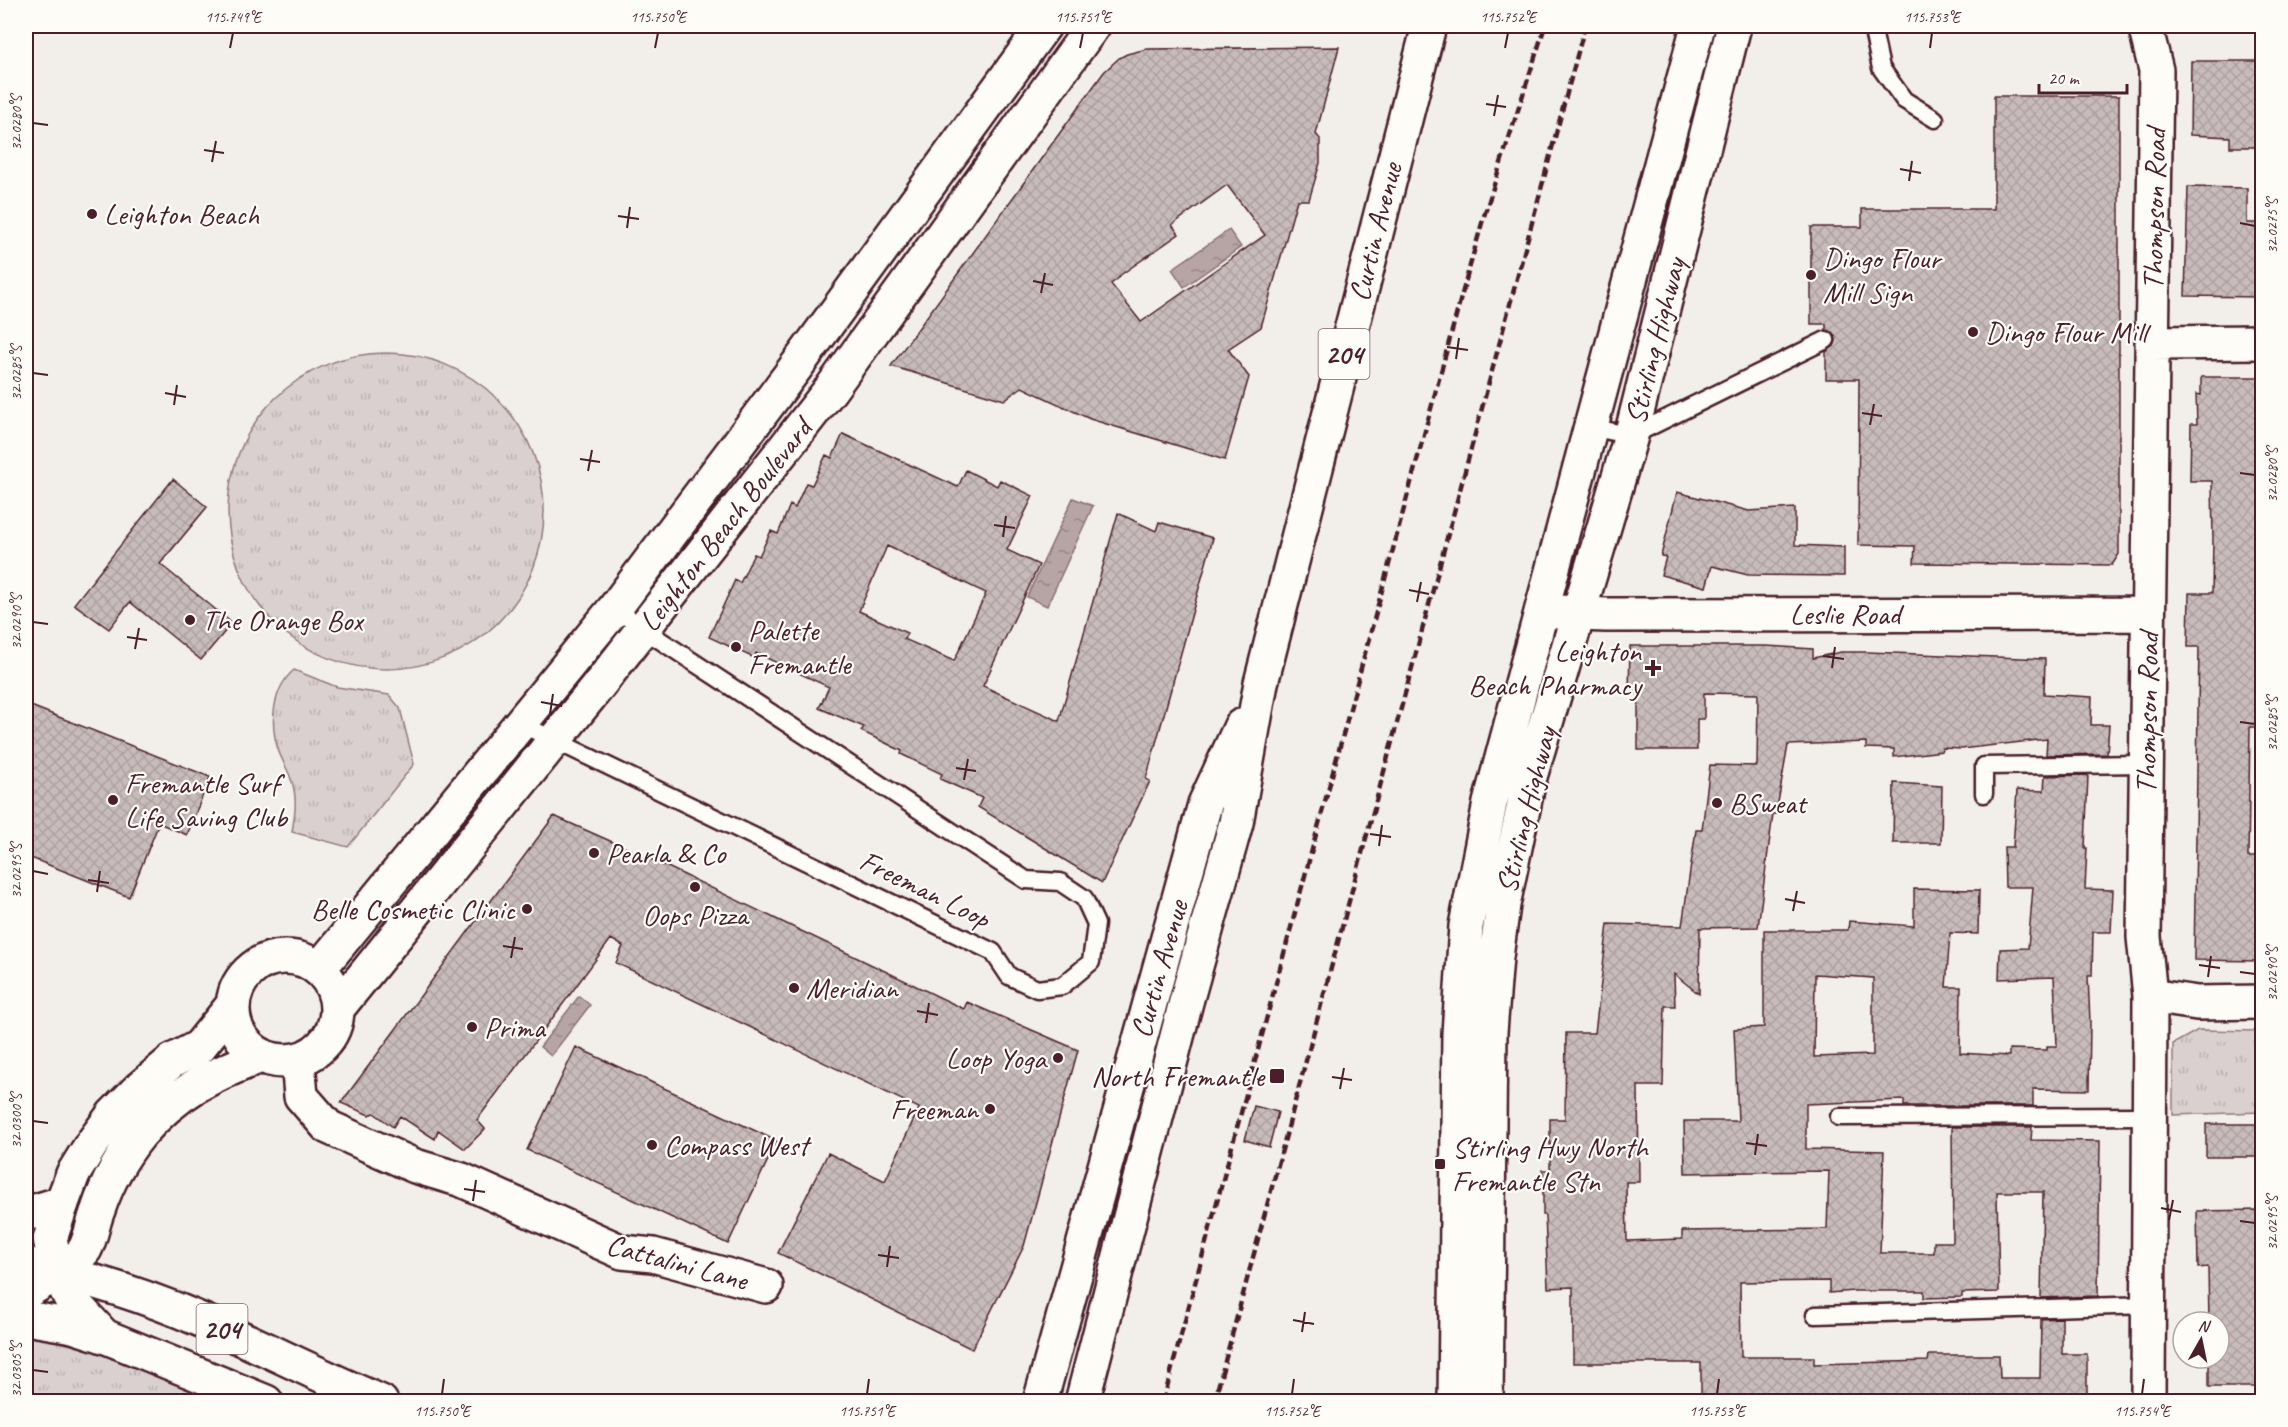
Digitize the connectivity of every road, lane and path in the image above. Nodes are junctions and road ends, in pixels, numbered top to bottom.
1 (1044, 26) edge
2 (1093, 26) edge
3 (1429, 26) edge
4 (1698, 26) edge
5 (1734, 26) edge
6 (1872, 26) edge
7 (2145, 26) edge
8 (1935, 119) dead end
9 (1826, 340) dead end
10 (2262, 342) edge
11 (2152, 343) junction
12 (1592, 427) junction
13 (1631, 436) junction
14 (615, 608) junction
15 (1542, 610) junction
16 (1579, 614) junction
17 (2148, 614) junction
18 (643, 629) junction
19 (1260, 683) junction
20 (519, 723) junction
21 (554, 739) junction
22 (2146, 764) junction
23 (1984, 794) dead end
24 (320, 969) junction
25 (2150, 996) junction
26 (2262, 1002) edge
27 (232, 1006) junction
28 (337, 1009) junction
29 (261, 1056) junction
30 (298, 1059) junction
31 (2150, 1116) junction
32 (1839, 1117) dead end
33 (62, 1203) junction
34 (26, 1214) edge
35 (26, 1264) edge
36 (57, 1271) junction
37 (766, 1286) dead end
38 (26, 1291) edge
39 (2149, 1305) junction
40 (1815, 1315) dead end
41 (26, 1318) edge
42 (104, 1336) junction
43 (267, 1401) edge
44 (381, 1401) edge
45 (1040, 1401) edge
46 (1082, 1401) edge
47 (1455, 1401) edge
48 (1486, 1401) edge
49 (2148, 1401) edge

1 - 14 main road, Leighton Beach Boulevard
2 - 18 main road, Leighton Beach Boulevard
3 - 19 main road, Curtin Avenue / 204
4 - 12 main road, Stirling Highway
5 - 13 main road, Stirling Highway
6 - 8 lane
7 - 11 main road, Thompson Road
9 - 13 lane
10 - 11 main road
11 - 17 main road, Thompson Road
12 - 13 lane
12 - 15 main road, Stirling Highway
13 - 16 main road, Stirling Highway
14 - 18 lane, Freeman Loop
14 - 20 main road, Leighton Beach Boulevard
15 - 16 main road, Leslie Road
15 - 47 main road, Stirling Highway
16 - 17 main road, Leslie Road
16 - 48 main road, Stirling Highway
17 - 22 main road, Thompson Road
18 - 21 main road, Leighton Beach Boulevard
18 - 21 lane, Freeman Loop
19 - 45 main road, Curtin Avenue / 204
19 - 46 main road, Curtin Avenue / 204
20 - 21 lane, Freeman Loop
20 - 24 main road, Leighton Beach Boulevard
21 - 28 main road, Leighton Beach Boulevard
22 - 23 lane
22 - 25 main road, Thompson Road
24 - 27 main road
24 - 28 main road
25 - 26 main road
25 - 31 main road, Thompson Road
27 - 29 main road
27 - 33 main road
28 - 30 main road
29 - 30 main road
29 - 36 main road
30 - 37 main road, Cattalini Lane
31 - 32 lane
31 - 39 main road, Thompson Road
33 - 34 main road
33 - 36 main road
35 - 36 main road, 204
36 - 38 main road
36 - 42 main road
36 - 44 main road, 204
39 - 40 lane
39 - 49 main road, Thompson Road
41 - 42 main road, 204
42 - 43 main road, 204

